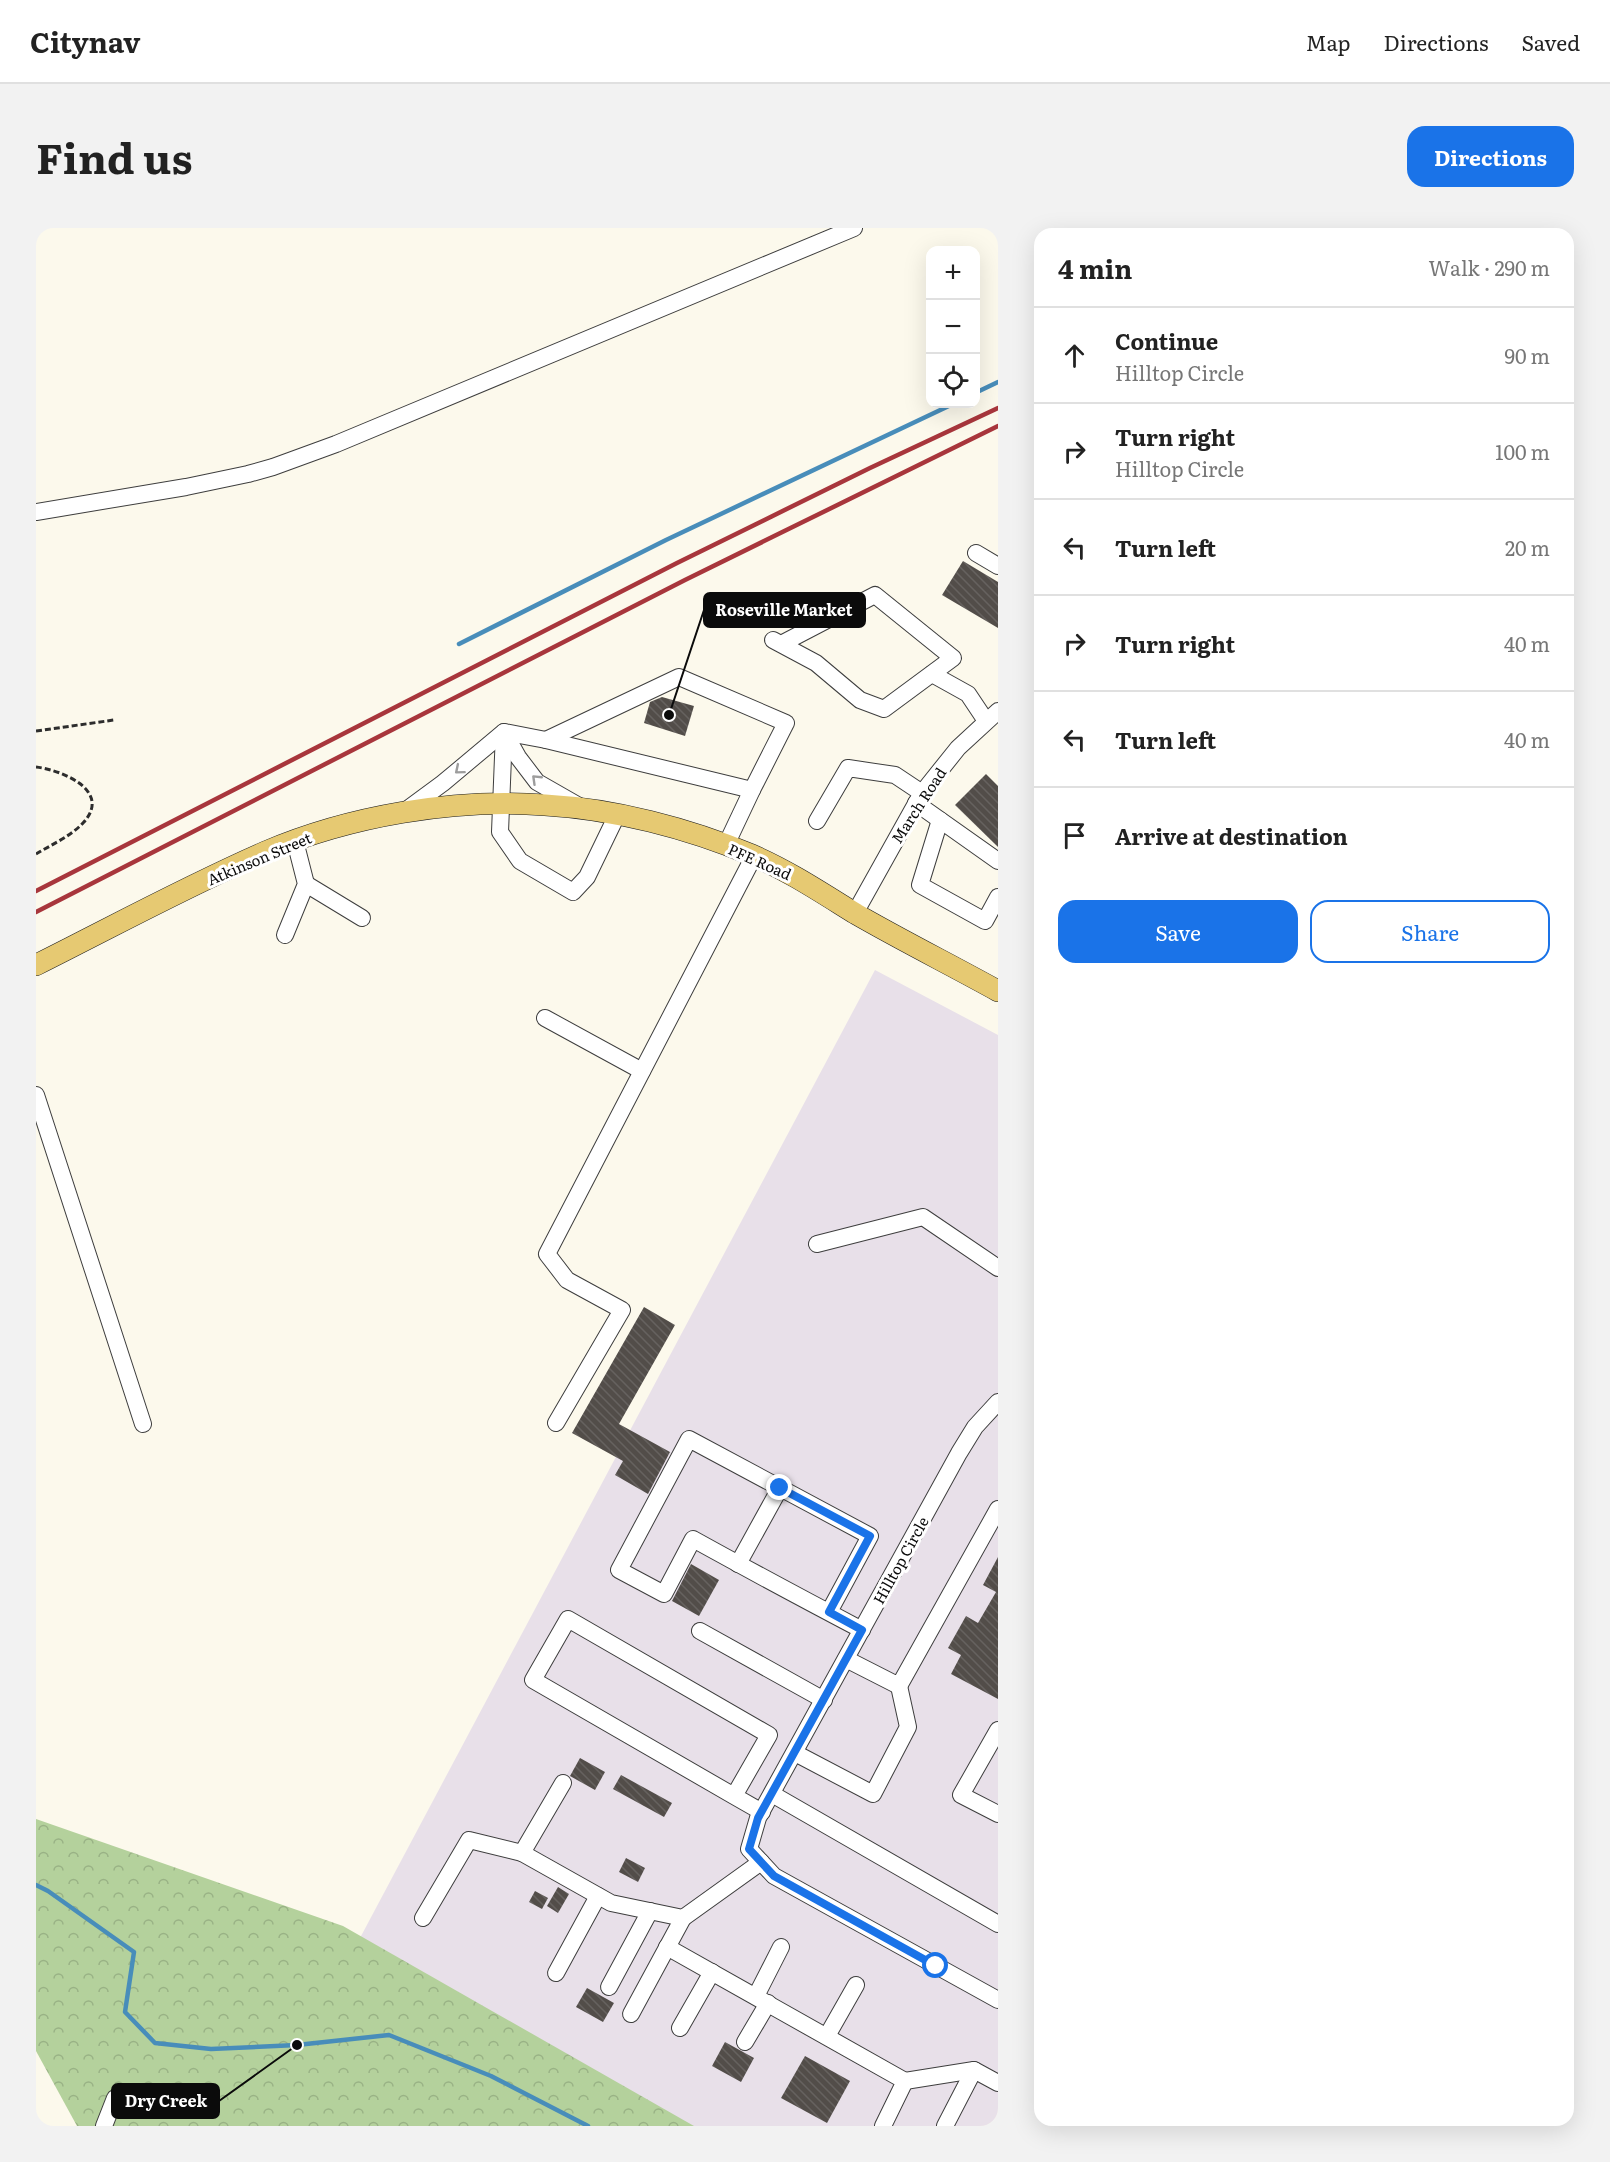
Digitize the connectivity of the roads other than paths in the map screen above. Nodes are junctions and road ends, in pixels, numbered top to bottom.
1 (854, 228) edge
2 (36, 512) edge
3 (976, 553) dead end
4 (998, 566) edge
5 (932, 674) junction
6 (992, 716) edge
7 (504, 732) junction
8 (546, 740) junction
9 (752, 790) junction
10 (919, 798) junction
11 (499, 804) junction
12 (585, 810) junction
13 (402, 814) junction
14 (617, 815) junction
15 (940, 820) junction
16 (817, 821) dead end
17 (296, 841) junction
18 (726, 845) junction
19 (754, 856) junction
20 (998, 861) edge
21 (306, 884) junction
22 (998, 897) edge
23 (855, 913) junction
24 (362, 918) dead end
25 (285, 935) dead end
26 (36, 965) edge
27 (998, 991) edge
28 (545, 1018) dead end
29 (642, 1071) junction
30 (36, 1095) edge
31 (817, 1244) dead end
32 (998, 1268) edge
33 (998, 1402) edge
34 (556, 1423) dead end
35 (143, 1424) dead end
36 (780, 1488) junction
37 (998, 1509) edge
38 (738, 1564) junction
39 (829, 1612) junction
40 (862, 1630) junction
41 (700, 1631) dead end
42 (846, 1659) junction
43 (899, 1686) junction
44 (824, 1700) junction
45 (998, 1730) edge
46 (795, 1753) junction
47 (562, 1784) dead end
48 (772, 1794) junction
49 (734, 1796) junction
50 (762, 1812) junction
51 (998, 1815) edge
52 (522, 1853) junction
53 (761, 1862) junction
54 (598, 1896) junction
55 (650, 1911) junction
56 (423, 1918) dead end
57 (683, 1918) junction
58 (998, 1924) edge
59 (668, 1947) junction
60 (781, 1947) dead end
61 (712, 1972) junction
62 (556, 1973) dead end
63 (856, 1985) dead end
64 (609, 1987) dead end
65 (762, 2000) junction
66 (998, 2000) edge
67 (631, 2014) dead end
68 (680, 2028) dead end
69 (827, 2036) junction
70 (745, 2042) dead end
71 (974, 2070) junction
72 (905, 2081) junction
73 (998, 2083) edge
74 (115, 2098) dead end
75 (104, 2126) edge
76 (883, 2126) edge
77 (945, 2126) edge

1 - 2 street
3 - 4 street
5 - 5 street
5 - 6 street
6 - 10 street, March Road
7 - 8 street
7 - 11 street
12 -> 7 street
7 -> 13 street
8 - 9 street
8 - 9 street
9 - 18 street
10 - 15 street
10 - 16 street
10 - 23 street, March Road
11 - 12 main road, PFE Road
11 - 13 main road, Atkinson Street
11 - 14 street
12 - 14 main road, PFE Road
13 - 17 main road, Atkinson Street
14 - 18 main road, PFE Road
15 - 20 street
15 - 22 street
17 - 21 street
17 - 26 main road, Atkinson Street
18 - 19 main road, PFE Road
19 - 23 main road, PFE Road
19 - 29 street
21 - 24 street
21 - 25 street
23 - 27 main road, PFE Road
28 - 29 street
29 - 34 street
30 - 35 street
31 - 32 street
33 - 40 street, Hilltop Circle
36 - 38 street
36 - 38 street
36 - 39 street
37 - 43 street
38 - 39 street
39 - 40 street
40 - 42 street, Hilltop Circle
41 - 44 street
42 - 43 street
42 - 44 street, Hilltop Circle
43 - 46 street
44 - 46 street, Hilltop Circle
45 - 51 street
46 - 48 street, Hilltop Circle
47 - 52 street
48 - 50 street, Hilltop Circle
48 - 58 street
49 - 49 street
49 - 50 street
50 - 53 street, Hilltop Circle
52 - 54 street
52 - 56 street
53 - 57 street
53 - 66 street
54 - 55 street
54 - 62 street
55 - 57 street
55 - 64 street
57 - 59 street
59 - 61 street
59 - 67 street
60 - 65 street
61 - 65 street
61 - 68 street
63 - 69 street
65 - 69 street
65 - 70 street
69 - 72 street
71 - 72 street
71 - 73 street
71 - 77 street
72 - 76 street
74 - 75 street

